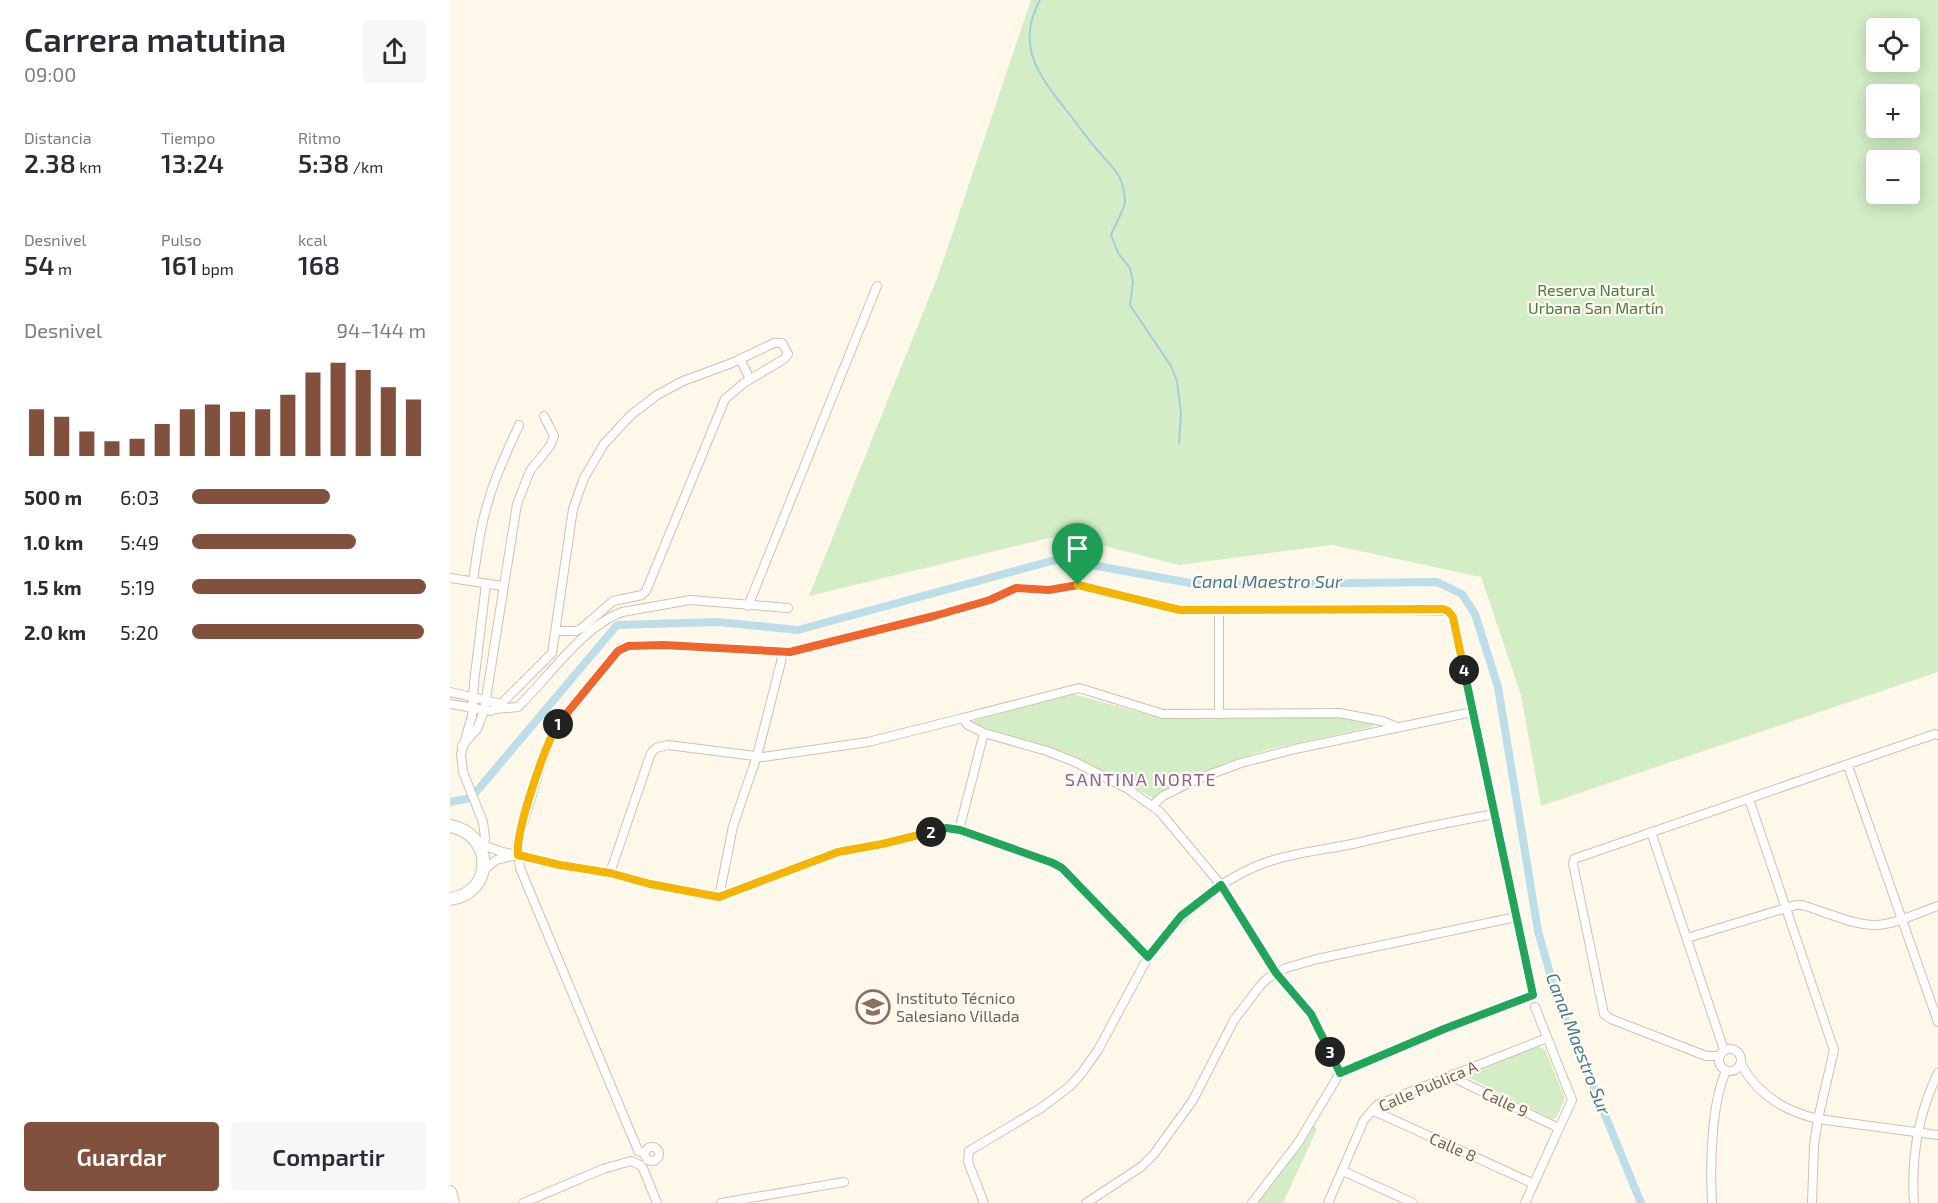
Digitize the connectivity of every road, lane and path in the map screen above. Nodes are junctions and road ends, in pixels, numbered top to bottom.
1 (877, 286) dead end
2 (740, 359) junction
3 (750, 379) junction
4 (544, 416) dead end
5 (519, 425) dead end
6 (450, 578) edge
7 (472, 581) junction
8 (486, 584) junction
9 (502, 586) junction
10 (748, 606) junction
11 (788, 608) dead end
12 (1219, 609) junction
13 (555, 631) junction
14 (782, 653) junction
15 (450, 692) edge
16 (474, 696) junction
17 (485, 700) junction
18 (450, 704) edge
19 (498, 706) junction
20 (473, 708) junction
21 (484, 711) junction
22 (1472, 712) junction
23 (1219, 714) junction
24 (963, 718) junction
25 (1397, 727) junction
26 (984, 733) junction
27 (1938, 735) edge
28 (462, 746) junction
29 (757, 756) junction
30 (1848, 766) junction
31 (1749, 799) junction
32 (1153, 805) junction
33 (1495, 814) junction
34 (483, 825) junction
35 (450, 826) edge
36 (960, 830) junction
37 (1651, 832) junction
38 (480, 844) junction
39 (496, 855) junction
40 (518, 855) junction
41 (483, 871) junction
42 (610, 873) junction
43 (1221, 885) junction
44 (719, 897) junction
45 (452, 901) edge
46 (1786, 906) junction
47 (1938, 906) edge
48 (1516, 917) junction
49 (1900, 918) junction
50 (1687, 938) junction
51 (1148, 957) junction
52 (1276, 973) junction
53 (1535, 1006) dead end
54 (1938, 1022) edge
55 (1547, 1038) junction
56 (1722, 1053) junction
57 (1741, 1064) junction
58 (1726, 1071) junction
59 (1938, 1072) edge
60 (1340, 1073) junction
61 (1453, 1074) junction
62 (1371, 1110) junction
63 (1818, 1119) junction
64 (1559, 1128) junction
65 (1918, 1132) junction
66 (1938, 1135) edge
67 (645, 1153) dead end
68 (1343, 1171) junction
69 (844, 1182) dead end
70 (1534, 1184) junction
71 (450, 1192) edge
72 (656, 1202) edge
73 (453, 1203) edge
74 (523, 1203) edge
75 (722, 1203) edge
76 (984, 1203) edge
77 (1086, 1203) edge
78 (1252, 1203) edge
79 (1328, 1203) edge
80 (1413, 1203) edge
81 (1526, 1203) edge
82 (1712, 1203) edge
83 (1812, 1203) edge
84 (1914, 1203) edge

1 - 10 street
2 - 3 street
2 - 3 street
2 - 13 street
3 - 13 street
4 - 9 street
5 - 7 street
6 - 7 street
7 - 8 street
8 - 9 street
8 - 16 street
9 - 17 street
10 - 11 street
10 - 19 street
12 - 14 street
12 - 22 street
12 - 23 street
13 - 19 street
14 - 29 street
14 - 40 street
15 - 16 street
16 - 17 street
16 - 20 street
17 - 19 street
17 - 21 street
18 - 20 street
19 - 21 street
20 - 21 street
20 - 28 street
21 - 28 street
22 - 25 street
22 - 33 street
23 - 24 street
23 - 25 street
24 - 26 street
24 - 29 street
25 - 32 street
26 - 32 street
26 - 36 street
27 - 30 street
28 - 34 street
29 - 42 street
29 - 44 street
30 - 31 street
30 - 49 street
31 - 37 street
31 - 46 street
32 - 43 street
33 - 43 street
33 - 48 street
34 - 38 street
34 - 38 street
35 - 38 main road
36 - 44 street
36 - 51 street
37 - 50 street
37 - 56 street
38 - 39 street
38 - 41 main road
39 - 40 street
39 - 41 street
40 - 42 street
40 - 67 street
41 - 45 main road
42 - 44 street
43 - 51 street
43 - 52 street
46 - 49 street
46 - 50 street
46 - 63 street
47 - 49 street
48 - 52 street
48 - 60 street
49 - 54 street
50 - 56 street
51 - 76 street
52 - 60 street
52 - 77 street
53 - 55 street
55 - 61 street, Calle Publica A
55 - 64 street
56 - 57 street
56 - 58 street
57 - 58 street
57 - 63 street
58 - 82 street
59 - 65 street
60 - 78 street
61 - 62 street, Calle Publica A
61 - 64 street, Calle 9
62 - 68 street, Calle Publica A
62 - 70 street, Calle 8
63 - 65 street
63 - 83 street
64 - 70 street
65 - 66 street
65 - 84 street
68 - 79 street, Calle Publica A
68 - 80 street
69 - 75 street
70 - 81 street
71 - 73 main road
72 - 74 street

